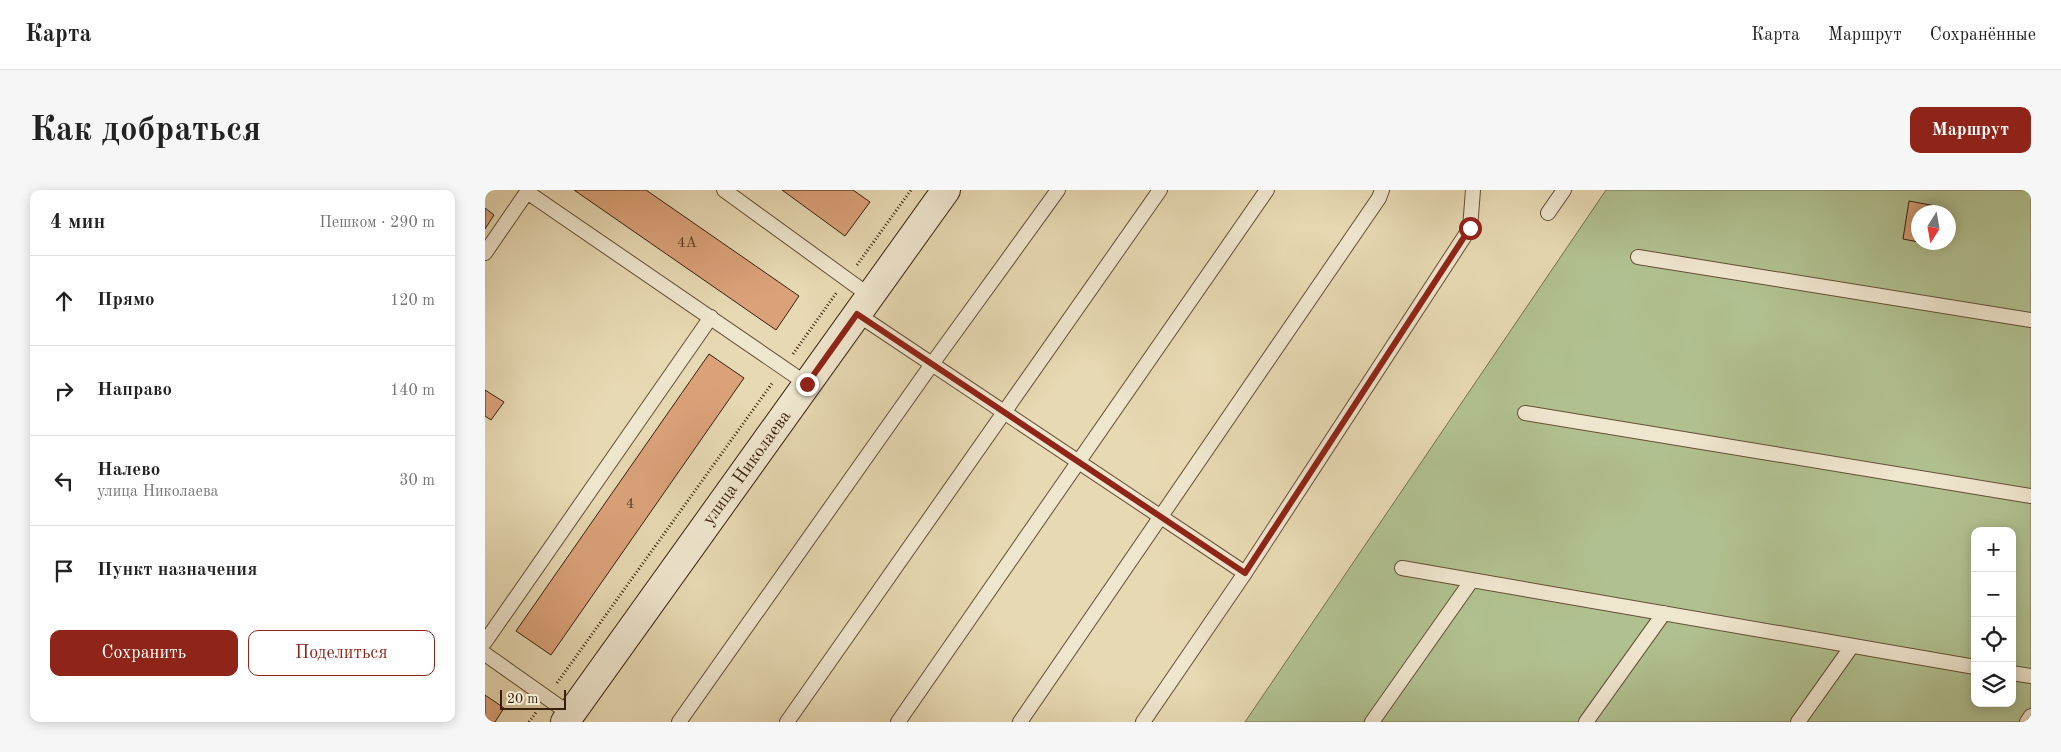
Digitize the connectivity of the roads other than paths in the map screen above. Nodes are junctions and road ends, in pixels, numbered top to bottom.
1 (724, 190) edge
2 (1058, 190) edge
3 (1160, 190) edge
4 (1267, 190) edge
5 (1383, 190) edge
6 (1473, 190) edge
7 (1564, 190) edge
8 (944, 191) edge
9 (1548, 213) dead end
10 (485, 253) edge
11 (1638, 257) dead end
12 (864, 305) junction
13 (711, 318) junction
14 (2031, 320) edge
15 (932, 364) junction
16 (807, 384) junction
17 (1005, 412) junction
18 (1525, 413) dead end
19 (1079, 463) junction
20 (2031, 496) edge
21 (1160, 517) junction
22 (1402, 568) dead end
23 (1245, 573) junction
24 (1472, 580) junction
25 (1664, 613) junction
26 (485, 642) edge
27 (1852, 646) junction
28 (485, 654) edge
29 (1971, 666) edge
30 (2016, 674) edge
31 (2031, 676) edge
32 (2031, 716) edge
33 (567, 718) edge
34 (679, 722) edge
35 (787, 722) edge
36 (898, 722) edge
37 (1020, 722) edge
38 (1143, 722) edge
39 (1372, 722) edge
40 (1586, 722) edge
41 (1798, 722) edge
42 (2027, 722) edge

1 - 12 lane
2 - 15 lane
3 - 17 lane
4 - 19 lane
5 - 21 lane
6 - 23 lane
7 - 9 lane
8 - 12 main road, улица Николаева
10 - 13 lane
11 - 14 lane
12 - 15 lane
12 - 16 main road, улица Николаева
13 - 16 lane
13 - 26 lane
15 - 17 lane
15 - 34 lane
16 - 33 main road, улица Николаева
17 - 19 lane
17 - 35 lane
18 - 20 lane
19 - 21 lane
19 - 36 lane
21 - 23 lane
21 - 37 lane
22 - 24 lane
23 - 38 lane
24 - 25 lane
24 - 39 lane
25 - 27 lane
25 - 40 lane
27 - 29 lane
27 - 41 lane
28 - 33 lane
30 - 31 lane
32 - 42 lane

